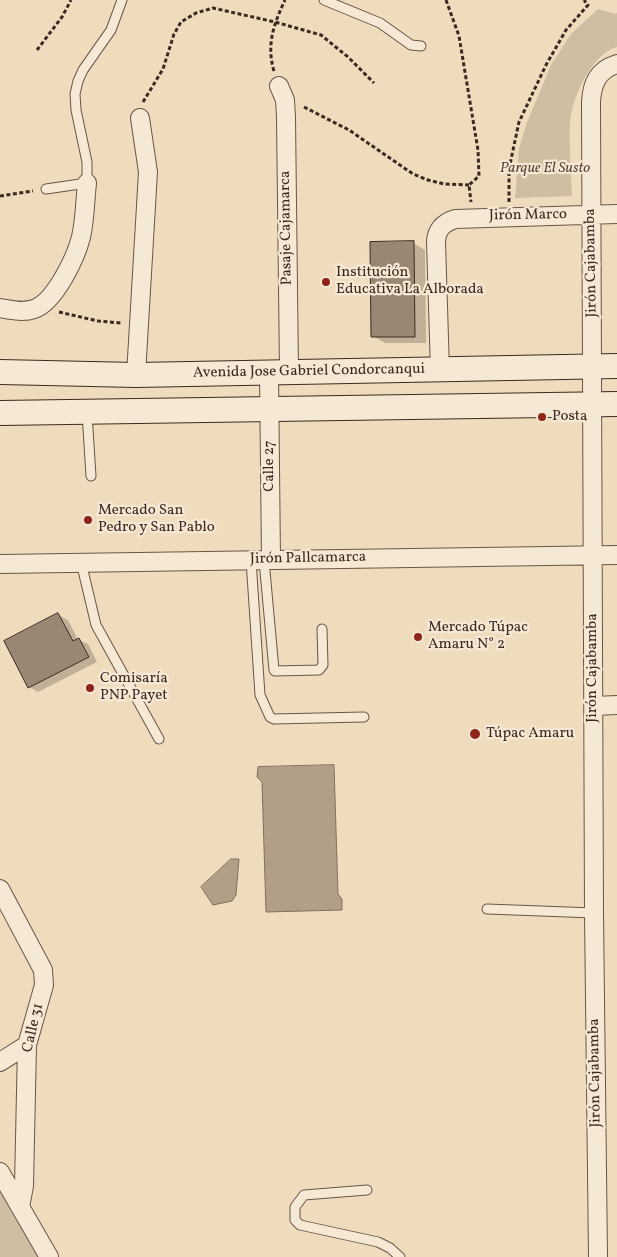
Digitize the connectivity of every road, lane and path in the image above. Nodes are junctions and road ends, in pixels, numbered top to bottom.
1 (70, 0) edge
2 (122, 0) edge
3 (285, 0) edge
4 (324, 0) edge
5 (446, 0) edge
6 (584, 0) edge
7 (275, 22) junction
8 (422, 46) dead end
9 (37, 50) dead end
10 (617, 64) edge
11 (374, 82) dead end
12 (282, 93) junction
13 (140, 118) joint
14 (87, 183) junction
15 (470, 185) junction
16 (46, 189) joint
17 (0, 196) edge
18 (508, 205) dead end
19 (592, 214) junction
20 (617, 214) edge
21 (472, 218) junction
22 (40, 306) junction
23 (0, 308) edge
24 (140, 324) junction
25 (617, 366) edge
26 (593, 367) junction
27 (440, 371) junction
28 (0, 372) edge
29 (279, 373) junction
30 (136, 375) junction
31 (593, 404) junction
32 (617, 404) edge
33 (269, 408) junction
34 (0, 412) edge
35 (87, 412) junction
36 (91, 476) dead end
37 (592, 555) junction
38 (617, 555) edge
39 (262, 560) junction
40 (81, 562) junction
41 (0, 564) edge
42 (322, 629) dead end
43 (617, 705) edge
44 (594, 706) junction
45 (364, 717) dead end
46 (159, 739) dead end
47 (0, 889) edge
48 (487, 909) dead end
49 (594, 912) junction
50 (27, 1046) junction
51 (0, 1062) edge
52 (0, 1172) edge
53 (368, 1190) dead end
54 (20, 1207) junction
55 (49, 1257) edge
56 (400, 1257) edge
57 (598, 1257) edge

1 - 9 path
2 - 14 lane
3 - 7 path
4 - 8 lane
5 - 15 path
6 - 18 path
7 - 11 path
7 - 12 path
7 - 13 path
10 - 19 street, Jirón Cajabamba
12 - 15 path
12 - 29 street, Pasaje Cajamarca
13 - 24 street
14 - 16 lane
14 - 22 street
15 - 21 path
16 - 17 path
19 - 20 street, Jirón Marco
19 - 21 street, Jirón Marco
19 - 26 street, Jirón Cajabamba
21 - 27 street, Jirón Marco
22 - 23 street
22 - 24 path
24 - 30 street
25 - 26 main road, Avenida Jose Gabriel Condorcanqui
26 - 27 main road, Avenida Jose Gabriel Condorcanqui
26 - 31 street, Jirón Cajabamba
27 - 29 main road, Avenida Jose Gabriel Condorcanqui
28 - 30 main road, Avenida Jose Gabriel Condorcanqui
29 - 30 main road, Avenida Jose Gabriel Condorcanqui
29 - 33 street, Calle 27
31 - 32 main road
31 - 33 main road
31 - 37 street, Jirón Cajabamba
33 - 35 main road
33 - 39 street, Calle 27
34 - 35 main road
35 - 36 lane
37 - 38 street, Jirón Pallcamarca
37 - 39 street, Jirón Pallcamarca
37 - 44 street, Jirón Cajabamba
39 - 40 street, Jirón Pallcamarca
39 - 42 lane
39 - 45 lane
40 - 41 street, Jirón Pallcamarca
40 - 46 lane
43 - 44 street
44 - 49 street, Jirón Cajabamba
47 - 50 street, Calle 31
48 - 49 lane
49 - 57 street, Jirón Cajabamba
50 - 51 street
50 - 54 street, Calle 31
52 - 54 street
53 - 56 lane
54 - 55 street

